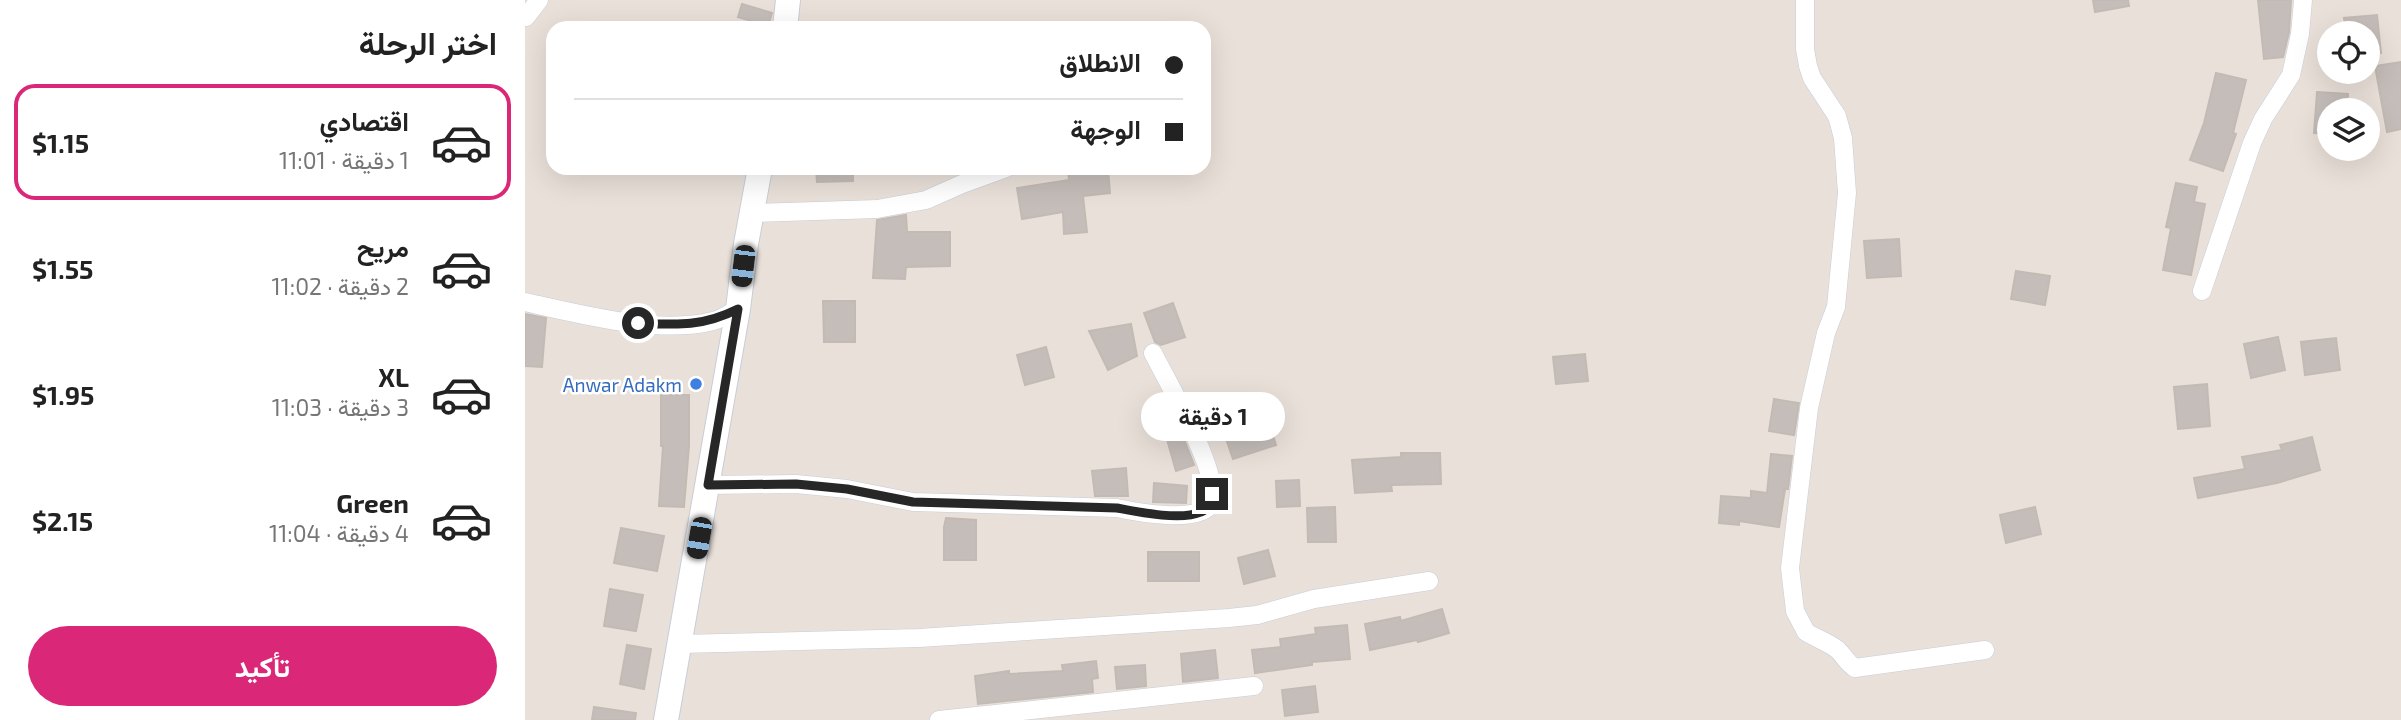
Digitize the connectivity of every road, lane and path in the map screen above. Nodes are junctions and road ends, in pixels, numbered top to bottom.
1 (539, 0) edge
2 (788, 0) edge
3 (1805, 0) edge
4 (2303, 0) edge
5 (526, 17) edge
6 (786, 21) edge
7 (759, 175) edge
8 (987, 175) edge
9 (752, 213) junction
10 (2202, 291) dead end
11 (525, 302) edge
12 (738, 309) junction
13 (1153, 354) dead end
14 (708, 485) junction
15 (1429, 581) dead end
16 (680, 644) junction
17 (1985, 650) dead end
18 (1254, 686) dead end
19 (666, 720) edge
20 (939, 720) edge

1 - 5 street
2 - 6 street
3 - 17 street
4 - 10 street
7 - 9 street
8 - 9 street
9 - 12 street
11 - 12 street
12 - 14 street
13 - 14 street
14 - 16 street
15 - 16 street
16 - 19 street
18 - 20 street

